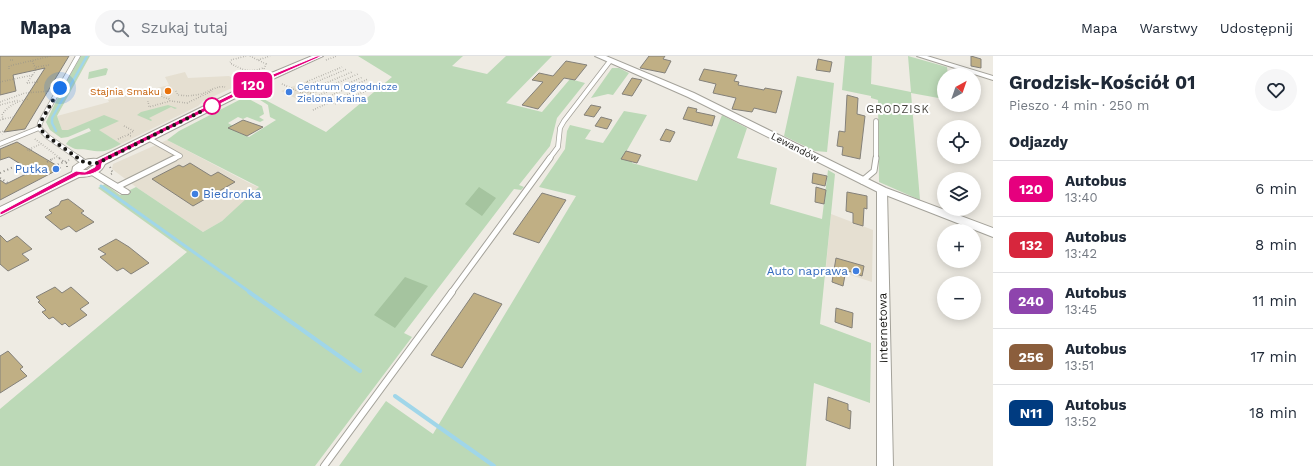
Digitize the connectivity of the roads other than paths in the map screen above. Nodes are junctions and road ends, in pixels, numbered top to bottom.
1 (78, 56) edge
2 (319, 56) edge
3 (599, 56) edge
4 (920, 56) edge
5 (610, 61) junction
6 (993, 78) edge
7 (876, 122) dead end
8 (39, 128) junction
9 (148, 138) junction
10 (0, 144) edge
11 (92, 166) junction
12 (862, 181) junction
13 (117, 187) junction
14 (882, 190) junction
15 (125, 192) dead end
16 (0, 212) edge
17 (993, 233) edge
18 (324, 466) edge
19 (885, 466) edge

1 - 8 lane
2 - 9 street
3 - 5 street, Lewandów
4 - 6 street
5 - 12 street, Lewandów
5 - 18 lane
7 - 12 lane
8 - 10 lane
8 - 11 lane
9 - 11 street
9 - 13 lane
11 - 13 street
11 - 16 street
12 - 14 street, Lewandów
13 - 15 street
14 - 17 street, Lewandów
14 - 19 street, Internetowa

